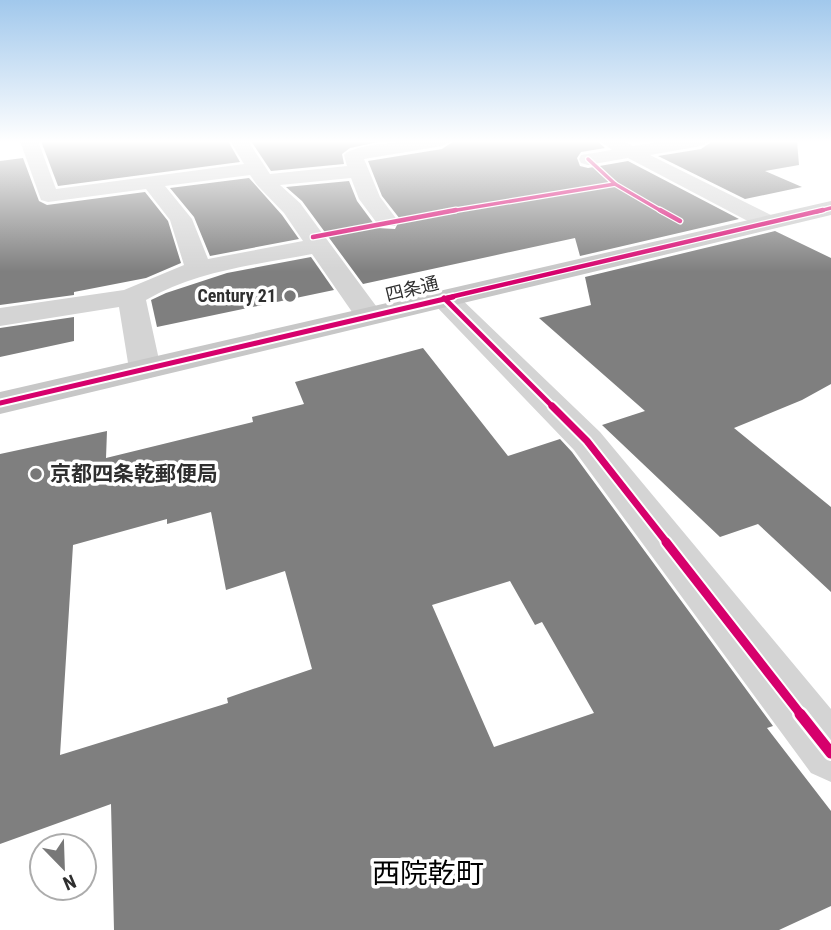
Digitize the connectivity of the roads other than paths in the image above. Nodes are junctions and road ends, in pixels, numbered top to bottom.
1 (44, 184) edge
2 (141, 184) edge
3 (153, 184) edge
4 (269, 184) edge
5 (364, 184) edge
6 (693, 184) edge
7 (831, 208) edge
8 (387, 221) dead end
9 (769, 223) junction
10 (319, 246) junction
11 (200, 270) junction
12 (131, 297) junction
13 (444, 298) junction
14 (369, 316) junction
15 (0, 317) edge
16 (145, 369) junction
17 (0, 403) edge
18 (831, 752) edge

1 - 2 street
3 - 11 street
4 - 10 street
5 - 8 street
6 - 9 street
7 - 9 main road, 四条通
9 - 13 main road, 四条通
10 - 11 street
10 - 14 street
11 - 12 street
12 - 15 street
12 - 16 street
13 - 14 main road, 四条通
13 - 18 street
14 - 16 main road, 四条通
16 - 17 main road, 四条通

